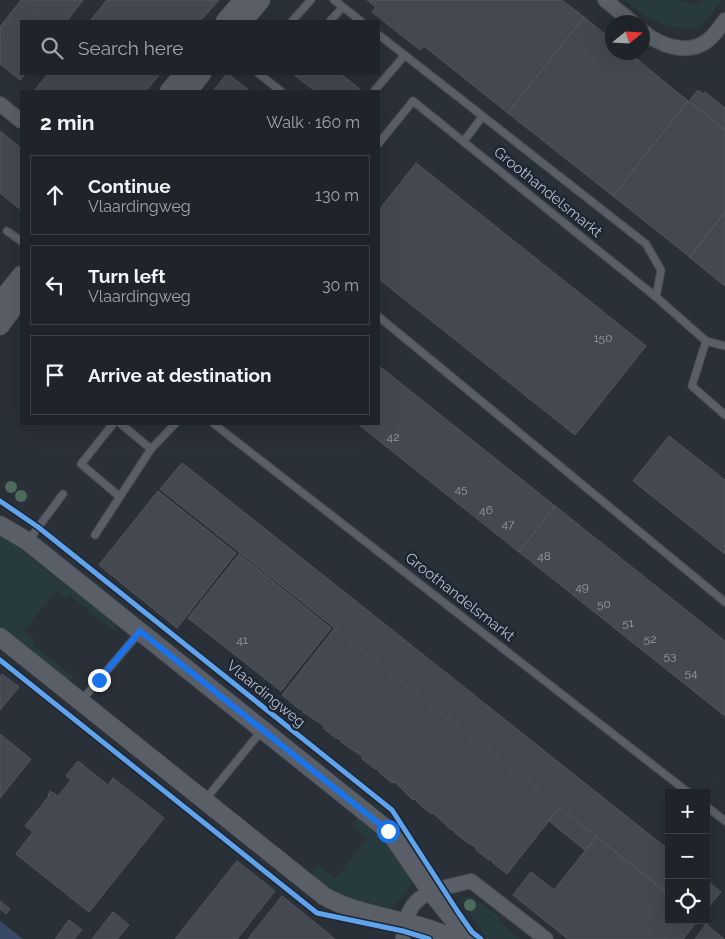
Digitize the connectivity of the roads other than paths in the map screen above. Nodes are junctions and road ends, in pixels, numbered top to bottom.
1 (242, 0) edge
2 (261, 0) edge
3 (311, 0) edge
4 (334, 0) edge
5 (605, 0) edge
6 (343, 7) junction
7 (623, 15) edge
8 (227, 20) edge
9 (245, 20) edge
10 (293, 20) edge
11 (331, 20) edge
12 (360, 20) edge
13 (725, 20) edge
14 (380, 36) edge
15 (650, 37) edge
16 (404, 56) junction
17 (182, 75) edge
18 (201, 75) edge
19 (260, 75) edge
20 (170, 90) edge
21 (189, 90) edge
22 (280, 90) edge
23 (374, 90) edge
24 (0, 104) edge
25 (482, 117) junction
26 (20, 119) edge
27 (380, 142) edge
28 (464, 142) junction
29 (7, 231) dead end
30 (20, 240) edge
31 (20, 286) edge
32 (656, 297) junction
33 (0, 302) edge
34 (380, 317) edge
35 (0, 326) edge
36 (706, 341) junction
37 (725, 346) edge
38 (725, 415) edge
39 (112, 425) edge
40 (122, 425) edge
41 (174, 425) edge
42 (215, 425) edge
43 (151, 449) junction
44 (64, 494) dead end
45 (120, 497) junction
46 (0, 525) edge
47 (95, 535) dead end
48 (27, 541) junction
49 (725, 602) edge
50 (140, 631) junction
51 (0, 637) edge
52 (81, 701) junction
53 (262, 730) junction
54 (684, 789) edge
55 (204, 800) junction
56 (710, 809) edge
57 (725, 821) edge
58 (431, 892) junction
59 (403, 931) edge
60 (454, 939) edge
61 (469, 939) edge
62 (546, 939) edge

1 - 8 street
2 - 9 street
3 - 10 lane
4 - 6 lane
5 - 7 street
6 - 11 lane
6 - 12 lane
13 - 15 street
14 - 16 lane
16 - 23 lane
16 - 25 lane
17 - 20 street
18 - 21 street
19 - 22 lane
24 - 26 street
25 - 28 lane
25 - 32 lane
27 - 28 lane, Groothandelsmarkt
28 - 32 lane, Groothandelsmarkt
29 - 30 lane
31 - 33 street
31 - 35 street
32 - 36 lane, Groothandelsmarkt
34 - 49 lane
36 - 37 lane, Groothandelsmarkt
36 - 38 lane
39 - 45 lane
40 - 43 lane
41 - 43 lane
42 - 54 lane, Groothandelsmarkt
43 - 45 lane
44 - 48 lane
45 - 47 lane
46 - 48 street, Vlaardingweg
48 - 50 street, Vlaardingweg
50 - 52 lane
50 - 53 street, Vlaardingweg
51 - 52 street
52 - 55 street
53 - 55 lane, Vlaardingweg
53 - 58 street, Vlaardingweg
55 - 59 street
56 - 57 lane
58 - 59 street
58 - 61 street, Vlaardingweg
58 - 62 street
59 - 60 street

